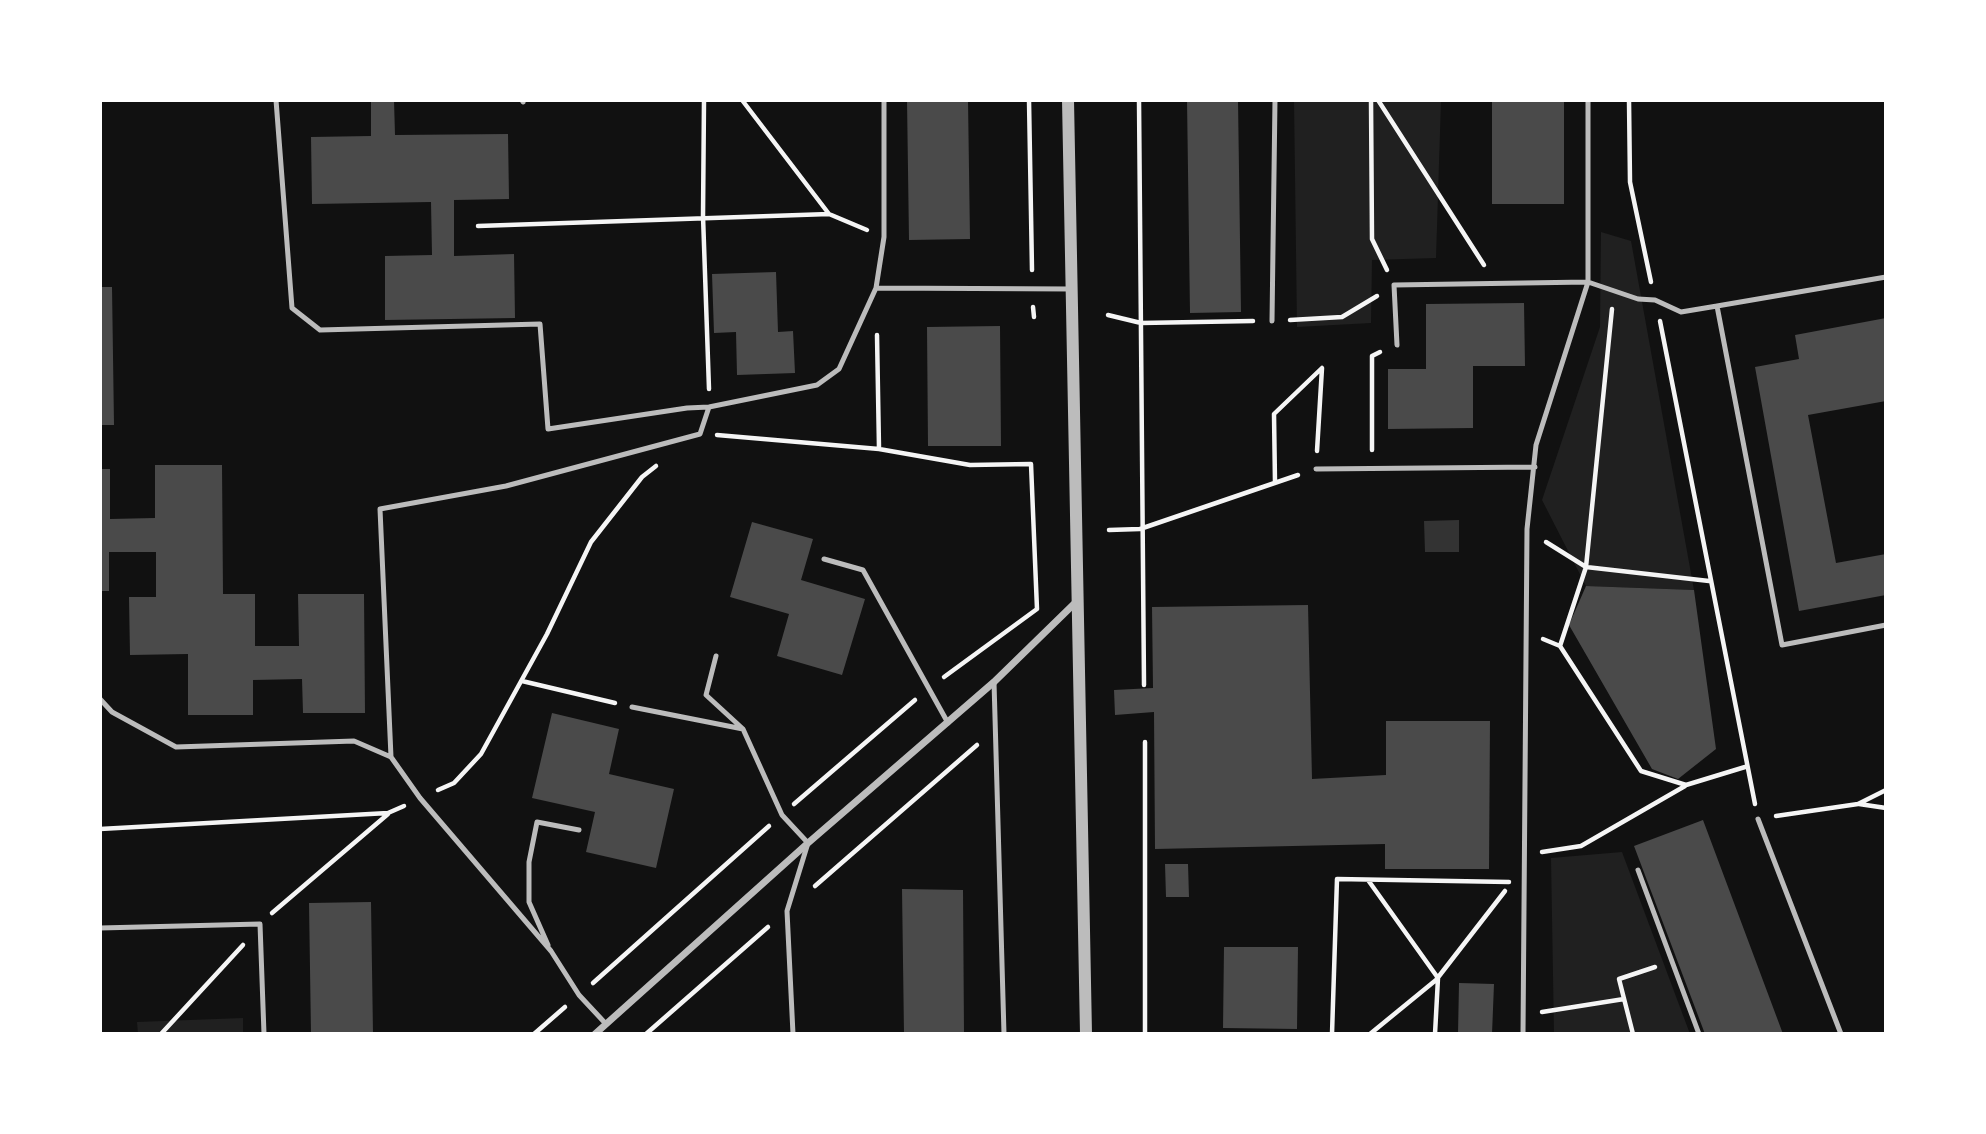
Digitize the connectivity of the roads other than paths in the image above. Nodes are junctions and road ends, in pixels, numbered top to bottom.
1 (276, 100) edge
2 (884, 100) edge
3 (1068, 100) edge
4 (1275, 100) edge
5 (1588, 100) edge
6 (1886, 277) edge
7 (1588, 282) junction
8 (876, 288) junction
9 (1071, 289) junction
10 (1717, 306) junction
11 (1272, 321) road end
12 (1397, 345) road end
13 (709, 407) junction
14 (1535, 467) junction
15 (1317, 469) road end
16 (824, 559) dead end
17 (1078, 601) junction
18 (1886, 625) edge
19 (716, 656) dead end
20 (994, 682) junction
21 (100, 699) edge
22 (632, 707) road end
23 (948, 723) junction
24 (743, 729) junction
25 (391, 757) junction
26 (1758, 819) road end
27 (579, 830) dead end
28 (808, 843) junction
29 (1638, 870) dead end
30 (100, 928) edge
31 (551, 951) junction
32 (606, 1024) junction
33 (264, 1034) edge
34 (595, 1034) edge
35 (793, 1034) edge
36 (1004, 1034) edge
37 (1086, 1034) edge
38 (1523, 1034) edge
39 (1699, 1034) edge
40 (1841, 1034) edge

1 - 13 lane
2 - 8 lane
3 - 9 street
4 - 11 lane
5 - 7 lane
6 - 10 lane
7 - 10 lane
7 - 12 lane
7 - 14 lane
8 - 9 lane
8 - 13 lane
9 - 17 street
10 - 18 lane
13 - 25 lane
14 - 15 lane
14 - 38 lane
16 - 23 lane
17 - 20 street
17 - 37 street
19 - 24 lane
20 - 23 street
20 - 36 lane
21 - 25 lane
22 - 24 lane
23 - 28 street
24 - 28 lane
25 - 31 lane
26 - 40 lane
27 - 31 lane
28 - 32 street
28 - 35 lane
29 - 39 lane
30 - 33 lane
31 - 32 lane
32 - 34 street

